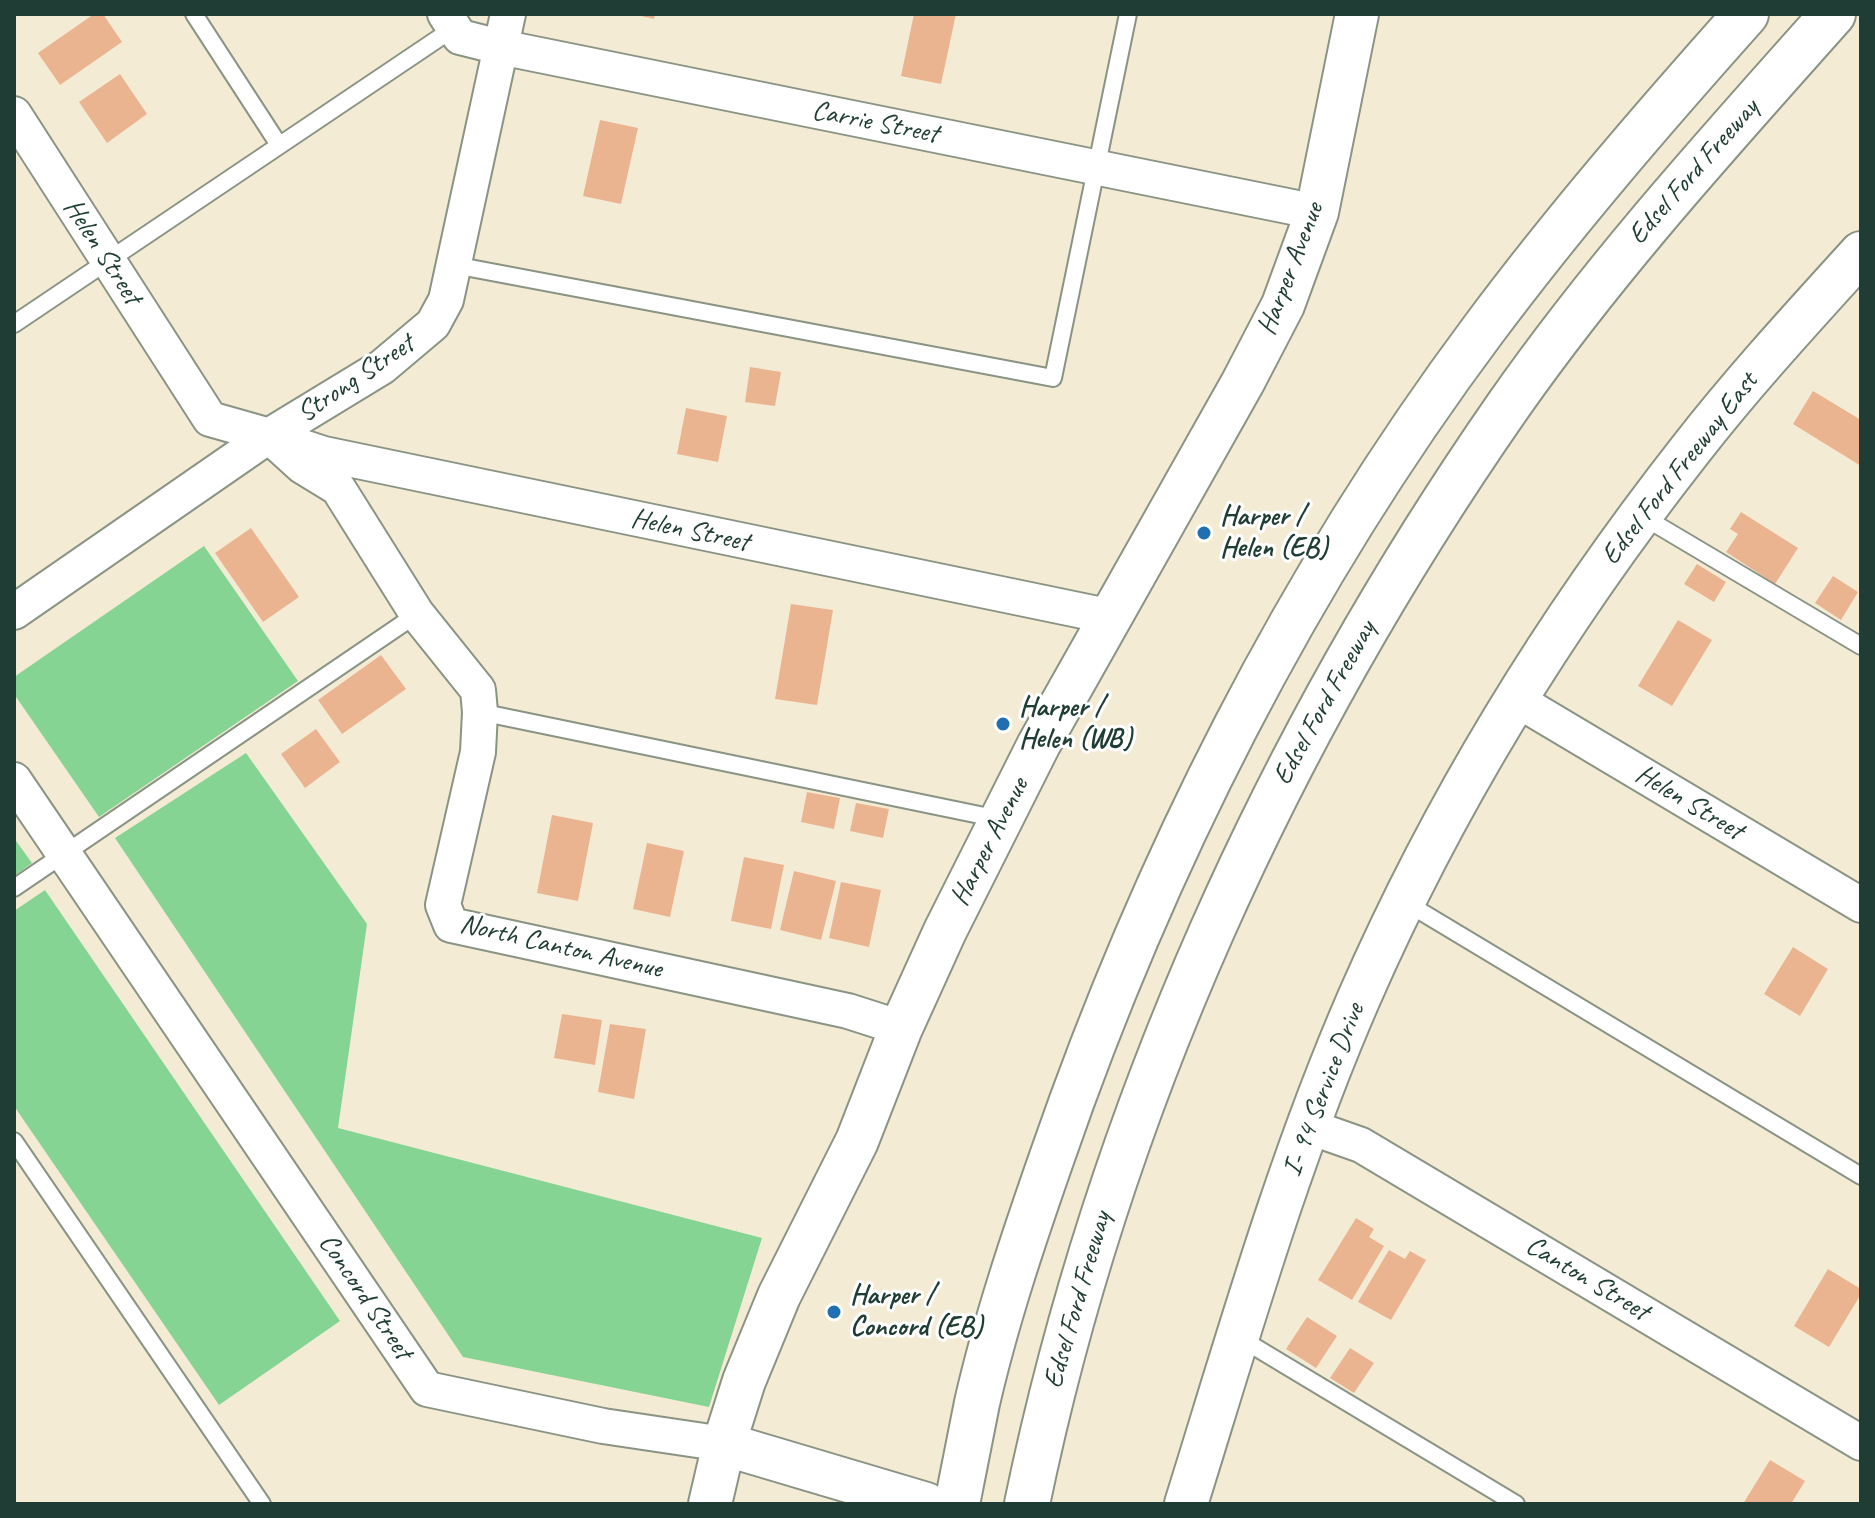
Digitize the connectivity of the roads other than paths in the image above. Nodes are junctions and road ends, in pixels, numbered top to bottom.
1 (194, 14) edge
2 (508, 14) edge
3 (1128, 14) edge
4 (1357, 14) edge
5 (1746, 14) edge
6 (1833, 14) edge
7 (450, 21) edge
8 (500, 47) junction
9 (14, 114) edge
10 (279, 145) junction
11 (1096, 168) junction
12 (1317, 212) junction
13 (1861, 253) edge
14 (107, 260) junction
15 (454, 265) junction
16 (14, 324) edge
17 (269, 436) junction
18 (1640, 516) junction
19 (14, 612) edge
20 (417, 614) junction
21 (1112, 617) junction
22 (1861, 645) edge
23 (1517, 700) junction
24 (480, 712) junction
25 (14, 780) edge
26 (999, 819) junction
27 (64, 854) junction
28 (14, 888) edge
29 (1405, 902) junction
30 (1861, 905) edge
31 (901, 1028) junction
32 (1307, 1126) junction
33 (14, 1141) edge
34 (1861, 1176) edge
35 (1238, 1338) junction
36 (1861, 1443) edge
37 (724, 1444) junction
38 (262, 1504) edge
39 (710, 1504) edge
40 (926, 1504) edge
41 (957, 1504) edge
42 (1027, 1504) edge
43 (1186, 1504) edge
44 (1516, 1504) edge

1 - 10 lane
2 - 8 street, Strong Street
3 - 11 lane
4 - 12 street, Harper Avenue
5 - 41 highway
6 - 42 highway, Edsel Ford Freeway
7 - 8 street, Carrie Street
7 - 10 lane
8 - 11 street, Carrie Street
8 - 15 street, Strong Street
9 - 14 street, Helen Street
10 - 14 lane
11 - 12 street, Carrie Street
11 - 15 lane
12 - 21 street, Harper Avenue
13 - 18 street, Edsel Ford Freeway East
14 - 16 lane
14 - 17 street, Helen Street
15 - 17 street, Strong Street
17 - 19 street, Strong Street
17 - 20 street, North Canton Avenue
17 - 21 street, Helen Street
18 - 22 lane
18 - 23 street, Edsel Ford Freeway East
20 - 24 street, North Canton Avenue
20 - 27 lane
21 - 26 street, Harper Avenue
23 - 29 street, I- 94 Service Drive
23 - 30 street, Helen Street
24 - 26 lane
24 - 31 street, North Canton Avenue
25 - 27 street, Concord Street
26 - 31 street, Harper Avenue
27 - 28 lane
27 - 37 street, Concord Street
29 - 32 street, I- 94 Service Drive
29 - 34 lane
31 - 37 street, Harper Avenue
32 - 35 street, I- 94 Service Drive
32 - 36 street, Canton Street
33 - 38 lane
35 - 43 street, I- 94 Service Drive
35 - 44 lane
37 - 39 street, Harper Avenue
37 - 40 street, Concord Street

